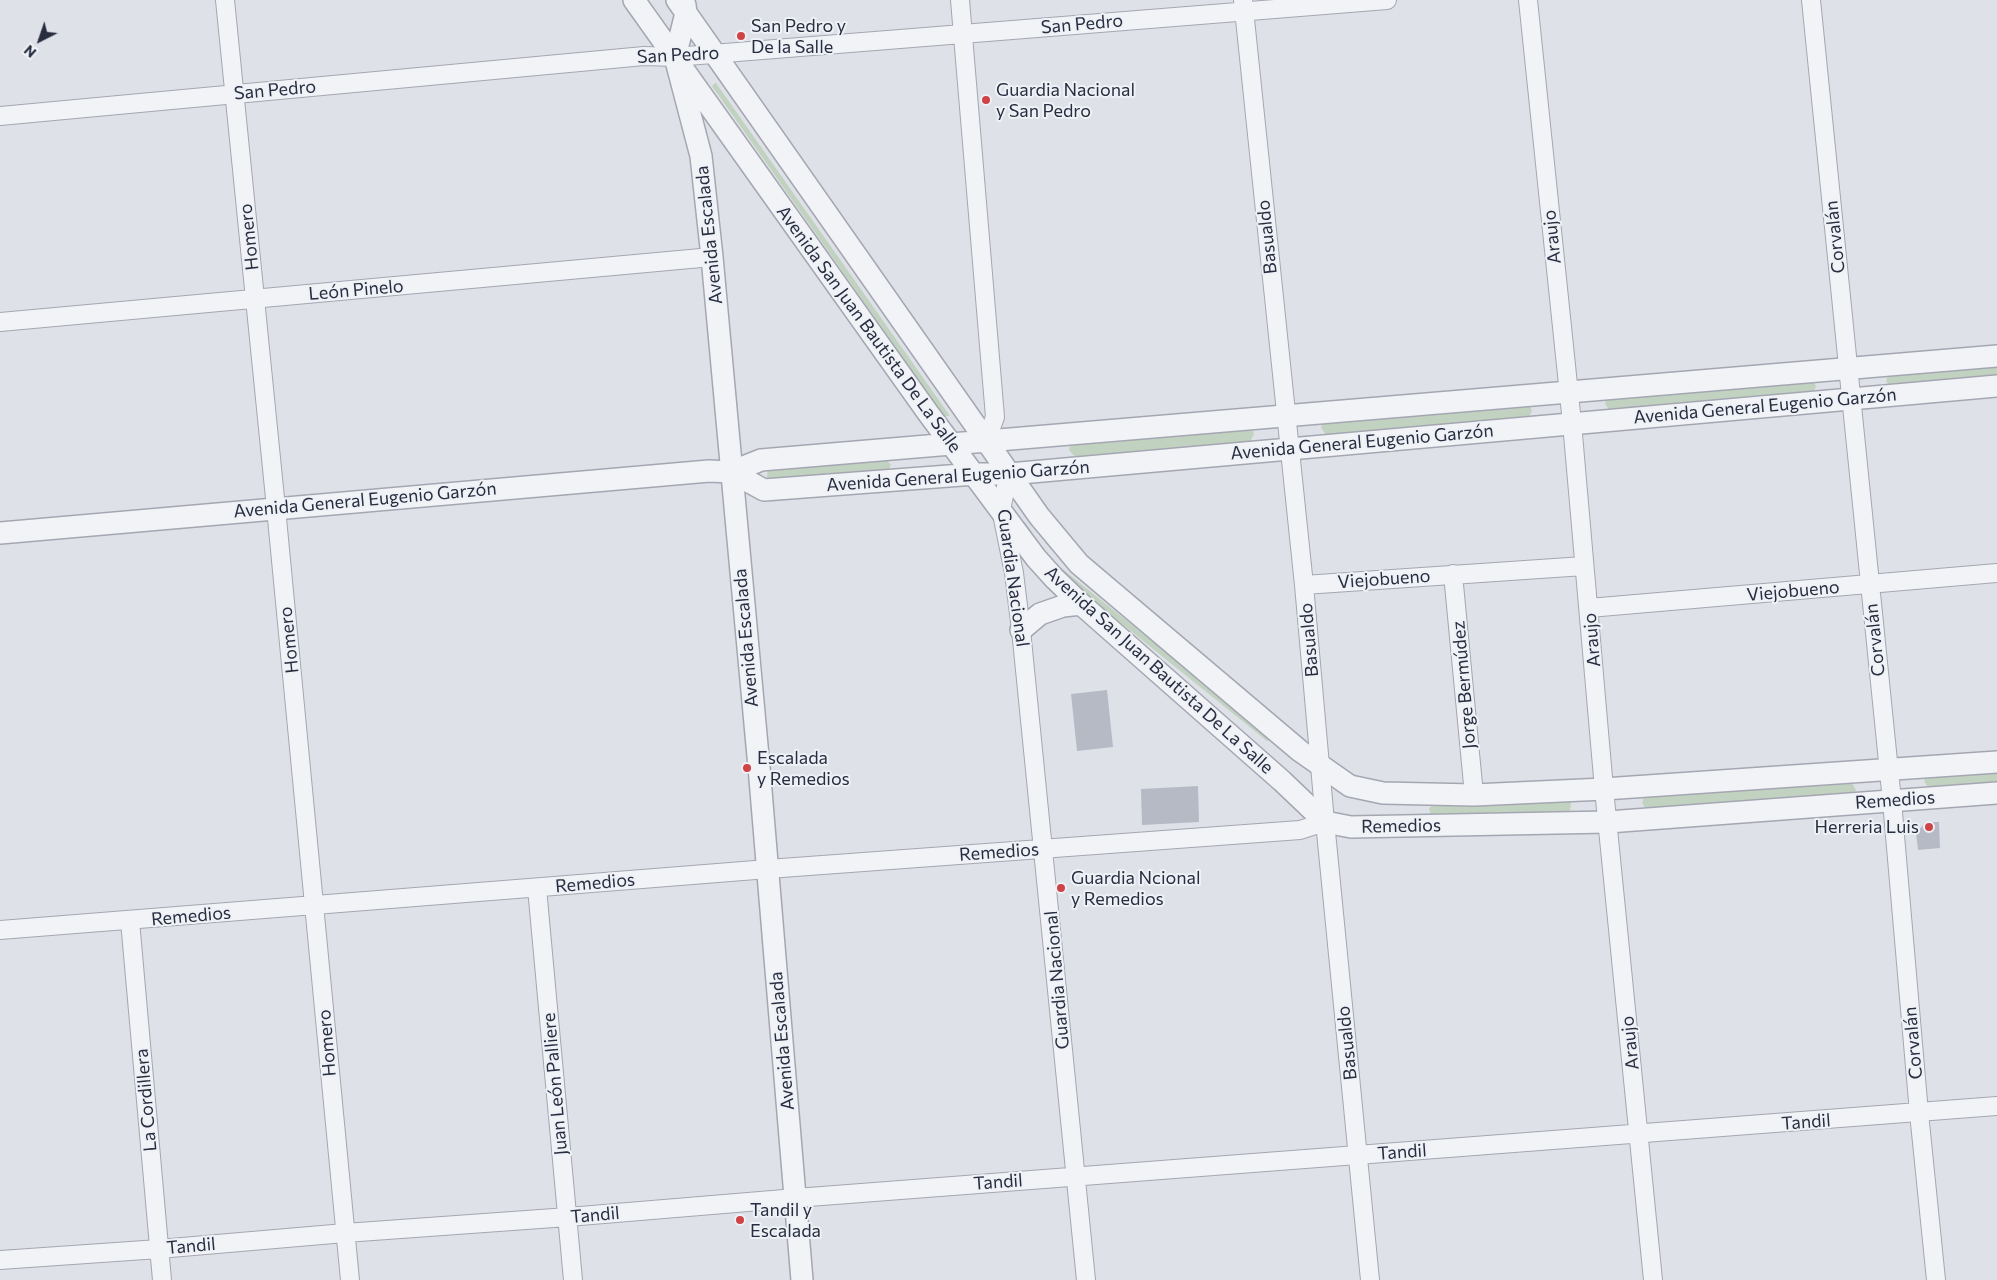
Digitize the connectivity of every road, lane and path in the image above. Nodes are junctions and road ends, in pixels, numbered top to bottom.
1 (225, 0) edge
2 (634, 0) edge
3 (960, 0) edge
4 (1387, 0) edge
5 (1528, 0) edge
6 (1811, 0) edge
7 (682, 4) edge
8 (1244, 5) edge
9 (963, 33) junction
10 (713, 53) junction
11 (676, 57) junction
12 (234, 94) junction
13 (0, 116) edge
14 (712, 257) junction
15 (255, 299) junction
16 (0, 322) edge
17 (1997, 356) edge
18 (1848, 368) junction
19 (1997, 386) edge
20 (1568, 393) junction
21 (1852, 397) junction
22 (1286, 417) junction
23 (1572, 423) junction
24 (986, 442) junction
25 (952, 444) junction
26 (1289, 448) junction
27 (731, 472) junction
28 (974, 474) junction
29 (1009, 474) junction
30 (276, 508) junction
31 (1001, 509) junction
32 (0, 533) edge
33 (1584, 566) junction
34 (1997, 573) edge
35 (1454, 574) junction
36 (1304, 585) junction
37 (1870, 585) junction
38 (1082, 604) junction
39 (1589, 608) junction
40 (1021, 630) junction
41 (1997, 762) edge
42 (1320, 766) junction
43 (1888, 770) junction
44 (1604, 789) junction
45 (1997, 793) edge
46 (1474, 795) junction
47 (1892, 801) junction
48 (1325, 822) junction
49 (1608, 822) junction
50 (1044, 849) junction
51 (768, 869) junction
52 (537, 888) junction
53 (314, 905) junction
54 (130, 921) junction
55 (0, 930) edge
56 (1997, 1106) edge
57 (1919, 1113) junction
58 (1639, 1135) junction
59 (1358, 1155) junction
60 (1075, 1176) junction
61 (796, 1198) junction
62 (568, 1217) junction
63 (345, 1233) junction
64 (159, 1249) junction
65 (0, 1260) edge
66 (162, 1280) edge
67 (350, 1280) edge
68 (573, 1280) edge
69 (802, 1280) edge
70 (1086, 1280) edge
71 (1370, 1280) edge
72 (1653, 1280) edge
73 (1936, 1280) edge

1 - 12 street, Homero
2 - 11 street, Avenida San Juan Bautista De La Salle
3 - 9 street
4 - 8 street, San Pedro
5 - 20 street, Araujo
6 - 18 street, Corvalán
7 - 10 street, Avenida San Juan Bautista De La Salle
7 - 11 street, Avenida Escalada
8 - 9 street, San Pedro
8 - 22 street, Basualdo
9 - 10 street, San Pedro
9 - 24 street
10 - 11 street, San Pedro
10 - 24 street, Avenida San Juan Bautista De La Salle
11 - 12 street, San Pedro
11 - 14 street, Avenida Escalada
11 - 25 street, Avenida San Juan Bautista De La Salle
12 - 13 street, San Pedro
12 - 15 street, Homero
14 - 15 street, León Pinelo
14 - 27 street, Avenida Escalada
15 - 16 street, León Pinelo
15 - 30 street, Homero
17 - 18 street, Avenida General Eugenio Garzón
18 - 20 street, Avenida General Eugenio Garzón
18 - 21 street, Corvalán
19 - 21 street, Avenida General Eugenio Garzón
20 - 22 street, Avenida General Eugenio Garzón
20 - 23 street, Araujo
21 - 23 street, Avenida General Eugenio Garzón
21 - 37 street, Corvalán
22 - 24 street, Avenida General Eugenio Garzón
22 - 26 street, Basualdo
23 - 26 street, Avenida General Eugenio Garzón
23 - 33 street, Araujo
24 - 25 street, Avenida General Eugenio Garzón
24 - 29 street, Avenida San Juan Bautista De La Salle
25 - 27 street, Avenida General Eugenio Garzón
25 - 28 street, Avenida San Juan Bautista De La Salle
26 - 29 street, Avenida General Eugenio Garzón
26 - 36 street, Basualdo
27 - 28 street, Avenida General Eugenio Garzón
27 - 30 street, Avenida General Eugenio Garzón
27 - 51 street, Avenida Escalada
28 - 29 street, Avenida General Eugenio Garzón
28 - 31 street, Avenida San Juan Bautista De La Salle
29 - 31 street, Guardia Nacional
29 - 42 street, Avenida San Juan Bautista De La Salle
30 - 32 street, Avenida General Eugenio Garzón
30 - 53 street, Homero
31 - 38 street, Avenida San Juan Bautista De La Salle
31 - 40 street, Guardia Nacional
33 - 35 street, Viejobueno
33 - 39 street, Araujo
34 - 37 street, Viejobueno
35 - 36 street, Viejobueno
35 - 46 street, Jorge Bermúdez
36 - 42 street, Basualdo
37 - 39 street, Viejobueno
37 - 43 street, Corvalán
38 - 40 street
38 - 48 street, Avenida San Juan Bautista De La Salle
39 - 44 street, Araujo
40 - 50 street, Guardia Nacional
41 - 43 street, Remedios
42 - 46 street, Remedios
42 - 48 street, Basualdo
43 - 44 street, Remedios
43 - 47 street, Corvalán
44 - 46 street, Remedios
44 - 49 street, Araujo
45 - 47 street, Remedios
47 - 49 street, Remedios
47 - 57 street, Corvalán
48 - 49 street, Remedios
48 - 50 street, Remedios
48 - 59 street, Basualdo
49 - 58 street, Araujo
50 - 51 street, Remedios
50 - 60 street, Guardia Nacional
51 - 52 street, Remedios
51 - 61 street, Avenida Escalada
52 - 53 street, Remedios
52 - 62 street, Juan León Palliere
53 - 54 street, Remedios
53 - 63 street, Homero
54 - 55 street, Remedios
54 - 64 street, La Cordillera
56 - 57 street, Tandil
57 - 58 street, Tandil
57 - 73 street, Corvalán
58 - 59 street, Tandil
58 - 72 street, Araujo
59 - 60 street, Tandil
59 - 71 street, Basualdo
60 - 61 street, Tandil
60 - 70 street, Guardia Nacional
61 - 62 street, Tandil
61 - 69 street, Avenida Escalada
62 - 63 street, Tandil
62 - 68 street, Juan León Palliere
63 - 64 street, Tandil
63 - 67 street, Homero
64 - 65 street, Tandil
64 - 66 street, La Cordillera

